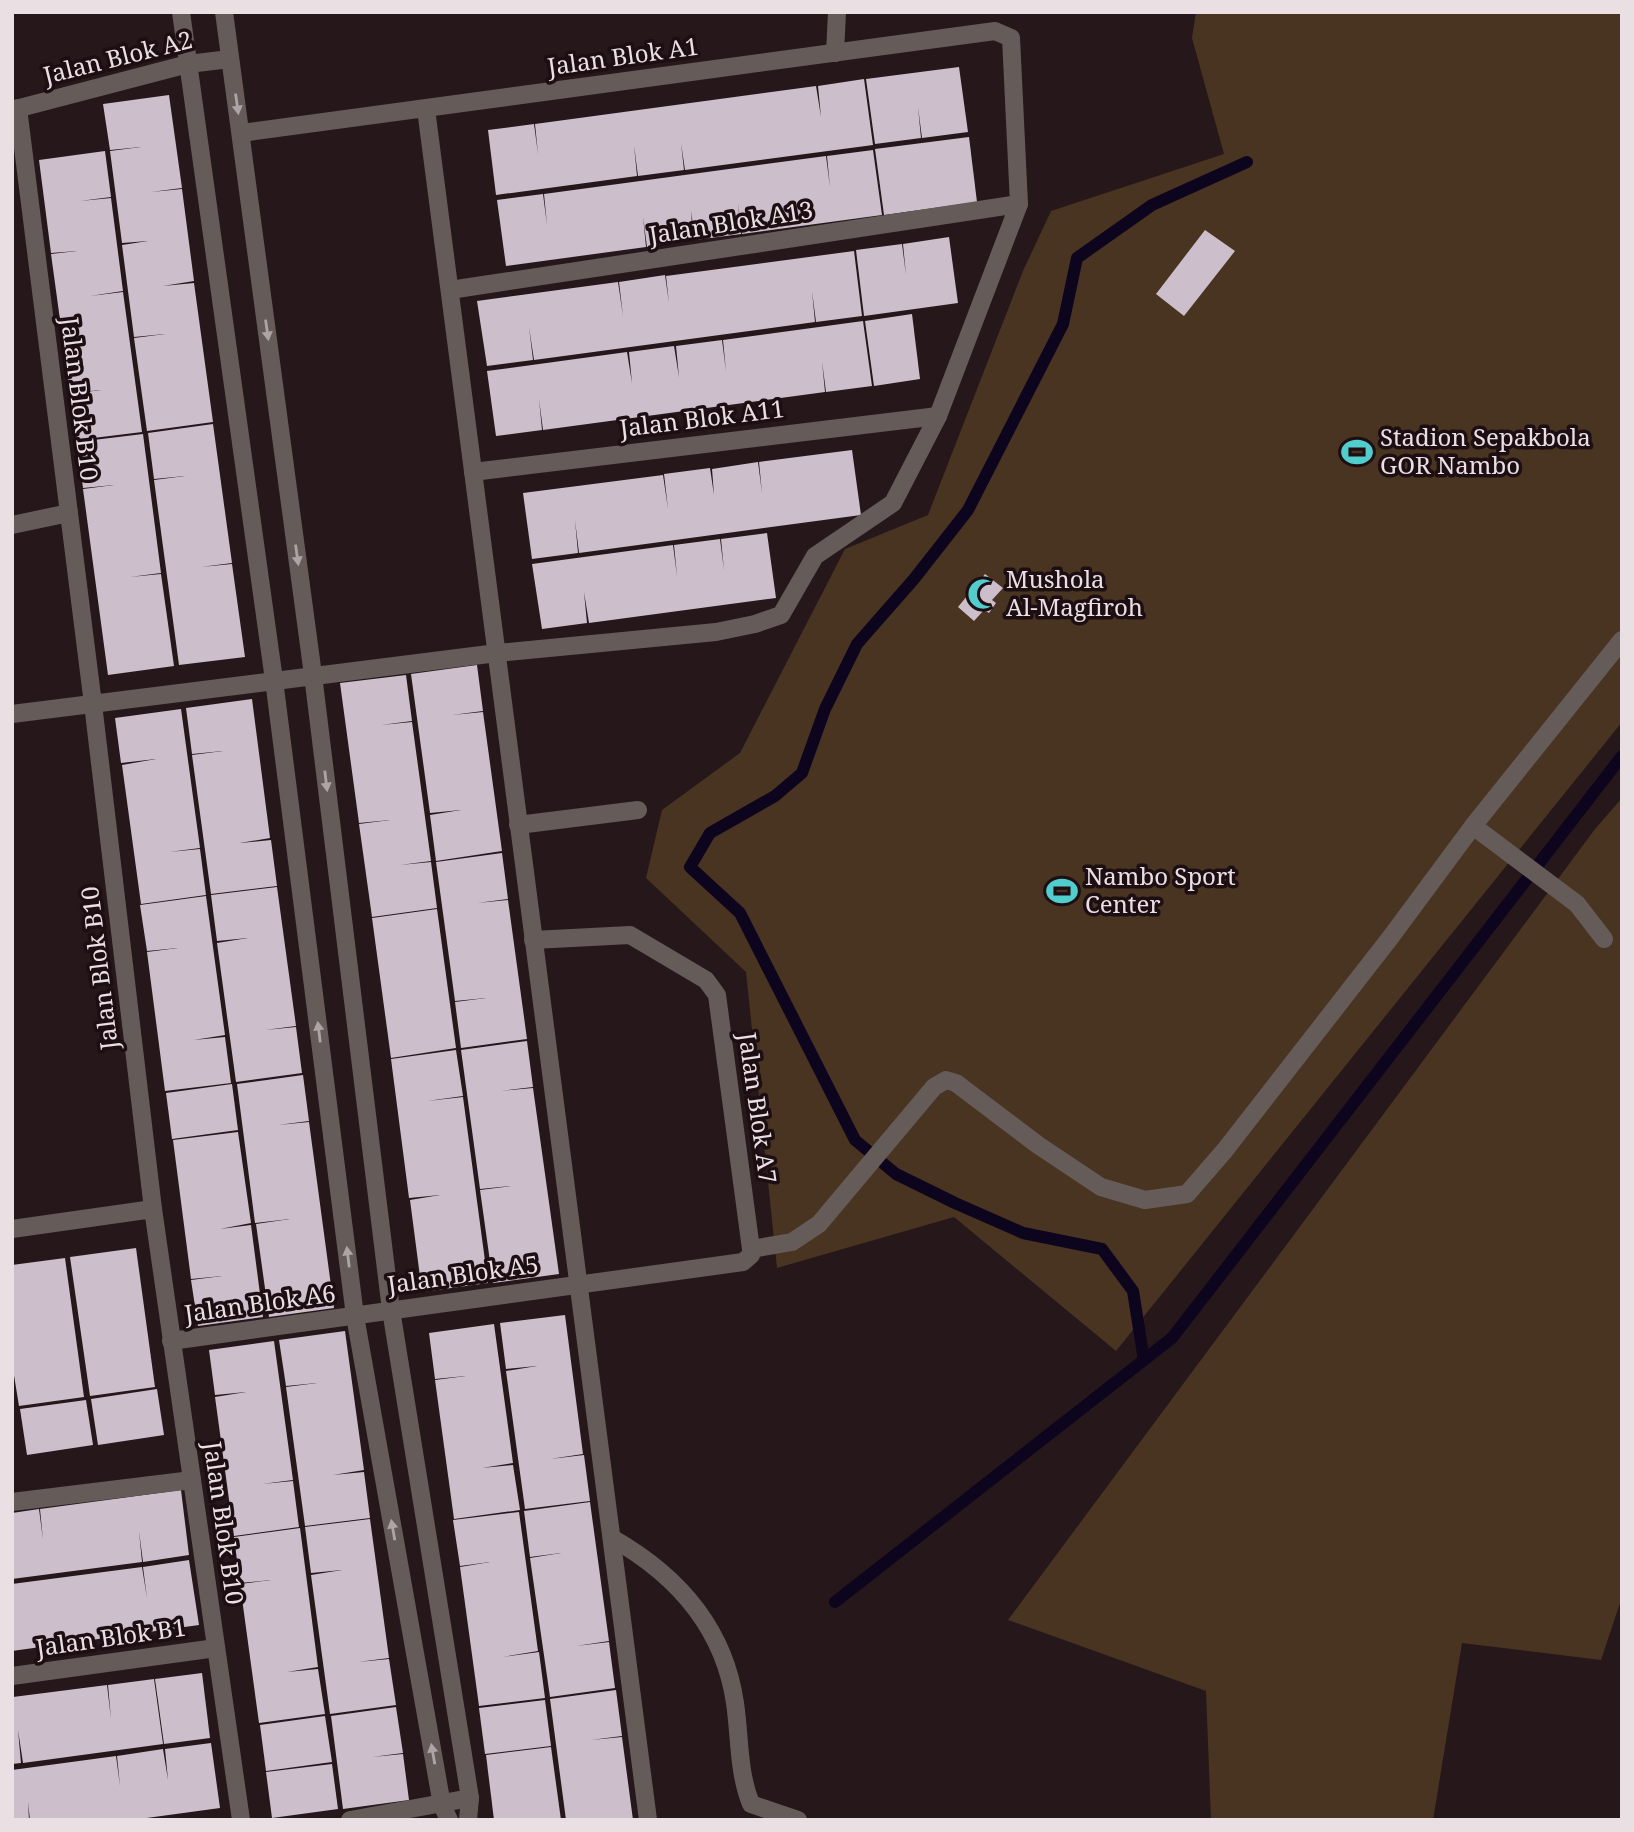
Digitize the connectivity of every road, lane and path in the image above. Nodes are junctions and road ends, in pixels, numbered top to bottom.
1 (181, 12) edge
2 (224, 12) edge
3 (837, 12) edge
4 (835, 53) junction
5 (230, 59) junction
6 (188, 64) junction
7 (15, 109) edge
8 (426, 109) junction
9 (241, 133) junction
10 (1019, 204) junction
11 (450, 290) junction
12 (938, 416) junction
13 (473, 472) junction
14 (69, 513) junction
15 (12, 525) edge
16 (1622, 640) edge
17 (496, 653) junction
18 (313, 675) junction
19 (274, 680) junction
20 (93, 704) junction
21 (12, 714) edge
22 (638, 810) dead end
23 (518, 825) junction
24 (1473, 826) junction
25 (1604, 939) dead end
26 (533, 940) junction
27 (153, 1209) junction
28 (12, 1229) edge
29 (751, 1249) junction
30 (578, 1284) junction
31 (391, 1310) junction
32 (355, 1315) junction
33 (172, 1341) junction
34 (192, 1480) junction
35 (12, 1502) edge
36 (612, 1538) junction
37 (216, 1648) junction
38 (12, 1676) edge
39 (470, 1798) junction
40 (445, 1812) edge
41 (241, 1820) edge
42 (350, 1820) edge
43 (468, 1820) edge
44 (648, 1820) edge
45 (798, 1820) edge

1 - 6 street
2 - 5 street
3 - 4 street
4 - 8 street, Jalan Blok A1
4 - 10 street, Jalan Blok A1
5 - 6 street, Jalan Blok A2
5 -> 9 street
6 - 7 street, Jalan Blok A2
6 - 19 street
7 - 14 street, Jalan Blok B10
8 - 9 street, Jalan Blok A1
8 - 11 street
9 -> 18 street
10 - 11 street, Jalan Blok A13
10 - 12 street
11 - 13 street
12 - 13 street, Jalan Blok A11
12 - 17 street
13 - 17 street
14 - 15 street
14 - 20 street, Jalan Blok B10
16 - 24 street
17 - 18 street
17 - 23 street
18 - 19 street
18 -> 31 street
19 - 20 street
32 -> 19 street
20 - 21 street
20 - 27 street, Jalan Blok B10
22 - 23 street
23 - 26 street
24 - 25 street
24 - 29 street
26 - 29 street, Jalan Blok A7
26 - 30 street
27 - 28 street
27 - 33 street, Jalan Blok B10
29 - 30 street
30 - 31 street, Jalan Blok A5
30 - 36 street
31 - 32 street, Jalan Blok A5
31 - 39 street
32 - 33 street, Jalan Blok A6
40 -> 32 street
33 - 34 street, Jalan Blok B10
34 - 35 street
34 - 37 street, Jalan Blok B10
36 - 44 street
36 - 45 street
37 - 38 street, Jalan Blok B1
37 - 41 street, Jalan Blok B10
39 - 40 street
39 - 43 street
40 - 42 street

